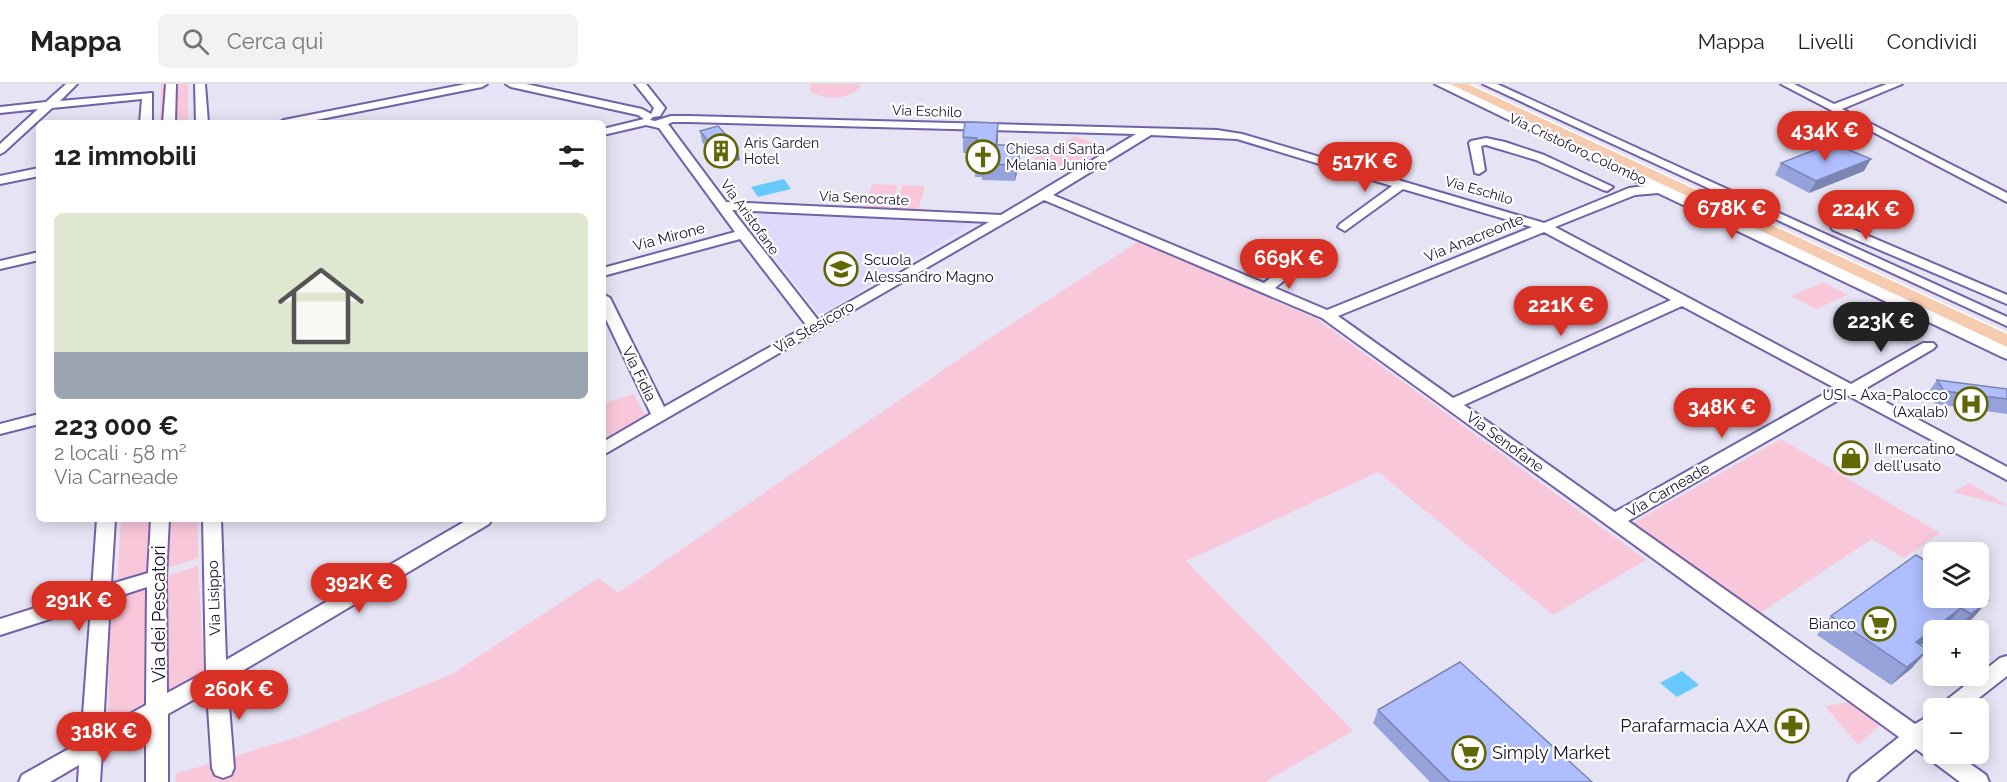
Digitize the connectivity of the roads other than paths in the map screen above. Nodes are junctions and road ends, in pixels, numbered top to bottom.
1 (72, 84) edge
2 (171, 84) edge
3 (200, 84) edge
4 (482, 84) edge
5 (511, 84) edge
6 (640, 84) edge
7 (1440, 84) edge
8 (1457, 84) edge
9 (1470, 84) edge
10 (1488, 84) edge
11 (1786, 84) edge
12 (1897, 84) edge
13 (46, 106) junction
14 (1834, 108) junction
15 (0, 110) edge
16 (657, 119) junction
17 (146, 120) edge
18 (169, 120) edge
19 (202, 120) edge
20 (299, 120) edge
21 (606, 131) edge
22 (1150, 131) junction
23 (0, 150) edge
24 (1479, 171) dead end
25 (36, 173) edge
26 (0, 180) edge
27 (1402, 184) junction
28 (1635, 184) junction
29 (1607, 187) dead end
30 (1043, 195) junction
31 (2007, 198) edge
32 (725, 206) junction
33 (1002, 220) junction
34 (1345, 226) dead end
35 (1838, 226) dead end
36 (1545, 227) junction
37 (743, 234) junction
38 (36, 257) edge
39 (0, 265) edge
40 (1292, 267) dead end
41 (606, 271) edge
42 (1917, 282) junction
43 (1265, 288) junction
44 (1684, 300) junction
45 (2007, 300) edge
46 (1933, 303) junction
47 (606, 304) edge
48 (1327, 315) junction
49 (2007, 322) edge
50 (815, 326) junction
51 (1959, 332) junction
52 (2007, 333) edge
53 (2007, 341) edge
54 (1928, 346) dead end
55 (2007, 354) edge
56 (1850, 389) junction
57 (1453, 404) junction
58 (660, 416) junction
59 (36, 420) edge
60 (0, 429) edge
61 (606, 447) edge
62 (2007, 474) edge
63 (1614, 521) junction
64 (106, 522) edge
65 (160, 522) edge
66 (212, 522) edge
67 (475, 522) edge
68 (157, 577) junction
69 (100, 595) junction
70 (0, 627) edge
71 (2007, 664) edge
72 (216, 676) junction
73 (1964, 698) edge
74 (158, 708) junction
75 (1923, 731) edge
76 (1915, 737) junction
77 (1923, 742) edge
78 (92, 747) junction
79 (1953, 764) edge
80 (223, 768) dead end
81 (30, 782) edge
82 (89, 782) edge
83 (157, 782) edge
84 (1859, 782) edge
85 (1978, 782) edge

1 - 13 street
2 - 18 street
3 - 19 street
4 - 20 street
5 - 16 street, Via Eschilo
6 - 16 street, Via Aristofane
7 - 28 street, Via Cristoforo Colombo
8 - 46 main road, Via Cristoforo Colombo
9 - 46 main road, Via Cristoforo Colombo
10 - 42 street, Via Cristoforo Colombo
11 - 14 street
12 - 14 street
13 - 15 street
13 - 17 street
13 - 23 street
14 - 31 street
16 - 21 street
16 - 22 street, Via Eschilo
16 - 32 street, Via Aristofane
22 - 27 street, Via Eschilo
22 - 30 street, Via Stesicoro
24 - 29 street
25 - 26 street
27 - 34 street
27 - 36 street, Via Eschilo
28 - 36 street, Via Anacreonte
28 - 51 street, Via Cristoforo Colombo
30 - 33 street, Via Stesicoro
30 - 43 street, Via Senofane
32 - 33 street, Via Senocrate
32 - 37 street, Via Aristofane
33 - 50 street, Via Stesicoro
35 - 45 street
36 - 44 street, Via Eschilo
36 - 48 street, Via Anacreonte
37 - 41 street, Via Mirone
37 - 50 street, Via Aristofane
38 - 39 street
40 - 43 street
42 - 46 street
42 - 49 street, Via Cristoforo Colombo
43 - 48 street, Via Senofane
44 - 56 street, Via Eschilo
44 - 57 street
46 - 51 street
46 - 52 main road, Via Cristoforo Colombo
46 - 53 main road, Via Cristoforo Colombo
47 - 58 street, Via Fidia
48 - 57 street, Via Senofane
50 - 58 street, Via Stesicoro
51 - 55 street, Via Cristoforo Colombo
54 - 56 street, Via Carneade
56 - 62 street, Via Eschilo
56 - 63 street, Via Carneade
57 - 63 street, Via Senofane
58 - 61 street, Via Stesicoro
59 - 60 street
63 - 76 street, Via Senofane
64 - 69 street
65 - 68 street, Via dei Pescatori
66 - 72 street, Via Lisippo
67 - 72 street
68 - 69 street
68 - 74 street, Via dei Pescatori
69 - 70 street
69 - 78 street
71 - 73 street
72 - 74 street
72 - 80 street
74 - 78 street
74 - 83 street, Via dei Pescatori
75 - 76 street
76 - 77 street, Via Senofane
76 - 84 street
78 - 81 street
78 - 82 street
79 - 85 street

